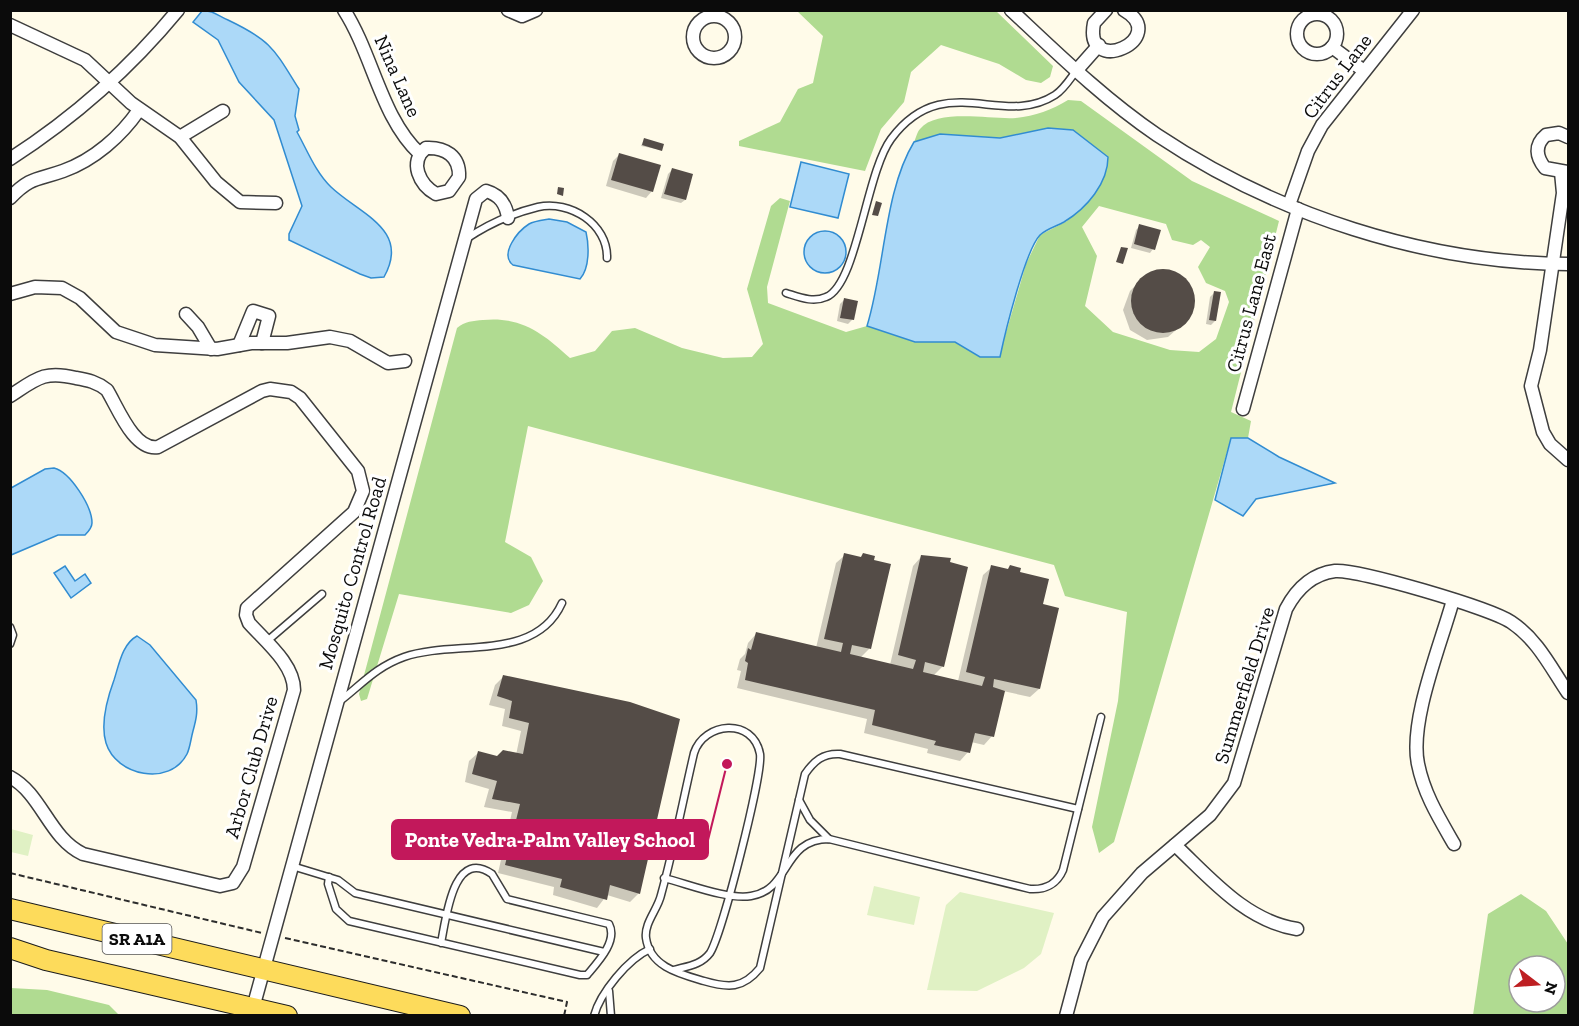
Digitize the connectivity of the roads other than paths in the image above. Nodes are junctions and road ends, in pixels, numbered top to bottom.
1 (178, 10) edge
2 (344, 10) edge
3 (508, 10) edge
4 (536, 10) edge
5 (1011, 10) edge
6 (1106, 10) edge
7 (1124, 10) edge
8 (1413, 10) edge
9 (10, 25) edge
10 (1100, 45) junction
11 (1332, 47) dead end
12 (1076, 71) junction
13 (1364, 71) junction
14 (108, 82) junction
15 (139, 110) junction
16 (223, 111) dead end
17 (180, 137) junction
18 (1569, 137) edge
19 (420, 154) dead end
20 (10, 159) edge
21 (1565, 171) edge
22 (10, 198) edge
23 (276, 203) dead end
24 (1293, 207) junction
25 (508, 218) junction
26 (465, 239) junction
27 (607, 258) dead end
28 (1552, 264) junction
29 (1569, 264) edge
30 (786, 293) dead end
31 (10, 294) edge
32 (186, 314) dead end
33 (262, 343) junction
34 (239, 345) junction
35 (211, 349) junction
36 (405, 361) dead end
37 (10, 396) edge
38 (1243, 409) dead end
39 (1569, 460) edge
40 (322, 594) dead end
41 (1453, 600) junction
42 (562, 603) dead end
43 (10, 627) edge
44 (266, 643) junction
45 (10, 644) edge
46 (1569, 693) edge
47 (336, 704) junction
48 (1101, 717) dead end
49 (10, 777) edge
50 (799, 800) junction
51 (1078, 809) junction
52 (830, 839) junction
53 (1454, 844) dead end
54 (1175, 845) junction
55 (292, 866) junction
56 (329, 877) junction
57 (664, 878) junction
58 (781, 878) junction
59 (730, 894) junction
60 (10, 909) edge
61 (447, 916) junction
62 (1297, 929) dead end
63 (441, 942) junction
64 (10, 948) edge
65 (650, 949) junction
66 (604, 952) junction
67 (264, 970) junction
68 (674, 970) junction
69 (609, 991) junction
70 (242, 1009) edge
71 (287, 1016) edge
72 (460, 1016) edge
73 (594, 1016) edge
74 (611, 1016) edge
75 (1066, 1016) edge

1 - 14 street
2 - 19 street, Nina Lane
3 - 4 street
5 - 12 street
6 - 10 street
7 - 10 street
8 - 13 street, Citrus Lane
9 - 14 street
10 - 12 street
11 - 13 street
12 - 24 street
12 - 30 lane
13 - 24 street, Citrus Lane
14 - 15 street
14 - 20 street
15 - 17 street
15 - 22 street
16 - 17 street
17 - 23 street
18 - 21 street
21 - 28 street
24 - 28 street
24 - 38 street, Citrus Lane East
25 - 26 lane
25 - 26 street, Mosquito Control Road
25 - 27 lane
26 - 47 street, Mosquito Control Road
28 - 29 street
28 - 39 street
31 - 35 street
32 - 35 street
33 - 34 street
33 - 34 street
33 - 36 street
34 - 35 street
37 - 44 street, Arbor Club Drive
40 - 44 lane
41 - 46 street, Summerfield Drive
41 - 53 street
41 - 54 street, Summerfield Drive
42 - 47 lane
43 - 45 lane
44 - 49 street, Arbor Club Drive
47 - 55 street, Mosquito Control Road
48 - 51 lane
50 - 51 lane
50 - 52 lane
50 - 58 lane
51 - 52 lane
52 - 58 lane
54 - 62 street
54 - 75 street, Summerfield Drive
55 - 56 lane
55 - 67 street, Mosquito Control Road
56 - 61 lane
56 - 63 lane
57 - 59 lane
57 - 59 lane
57 - 65 lane
58 - 59 lane
58 - 68 lane
59 - 68 lane
60 - 67 main road, SR A1A
61 - 63 lane
61 - 66 lane
61 - 66 lane
63 - 66 lane
64 - 70 main road, SR A1A
65 - 68 lane
65 - 69 lane
67 - 70 street, Mosquito Control Road
67 - 72 main road, SR A1A
69 - 73 lane
69 - 74 lane
70 - 71 main road, SR A1A

